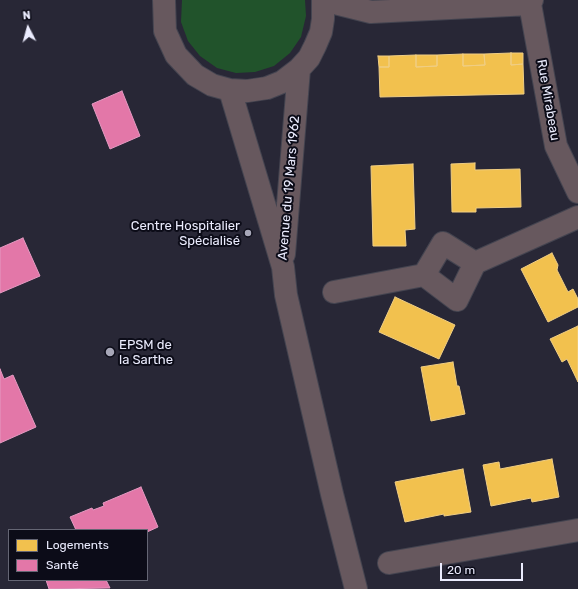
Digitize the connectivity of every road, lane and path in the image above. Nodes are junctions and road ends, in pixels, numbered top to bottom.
1 (323, 0) edge
2 (162, 1) edge
3 (531, 2) edge
4 (299, 69) junction
5 (230, 90) junction
6 (578, 192) edge
7 (578, 216) edge
8 (475, 263) junction
9 (283, 267) junction
10 (424, 275) junction
11 (334, 292) dead end
12 (578, 530) edge
13 (389, 563) dead end
14 (356, 589) edge

1 - 3 street, Rue Mirabeau
1 - 4 street
2 - 5 street
3 - 6 street, Rue Mirabeau
4 - 5 street
4 - 9 street, Avenue du 19 Mars 1962
5 - 9 street, Avenue du 19 Mars 1962
7 - 8 street
8 - 10 street
8 - 10 street
9 - 14 street
10 - 11 street
12 - 13 street

